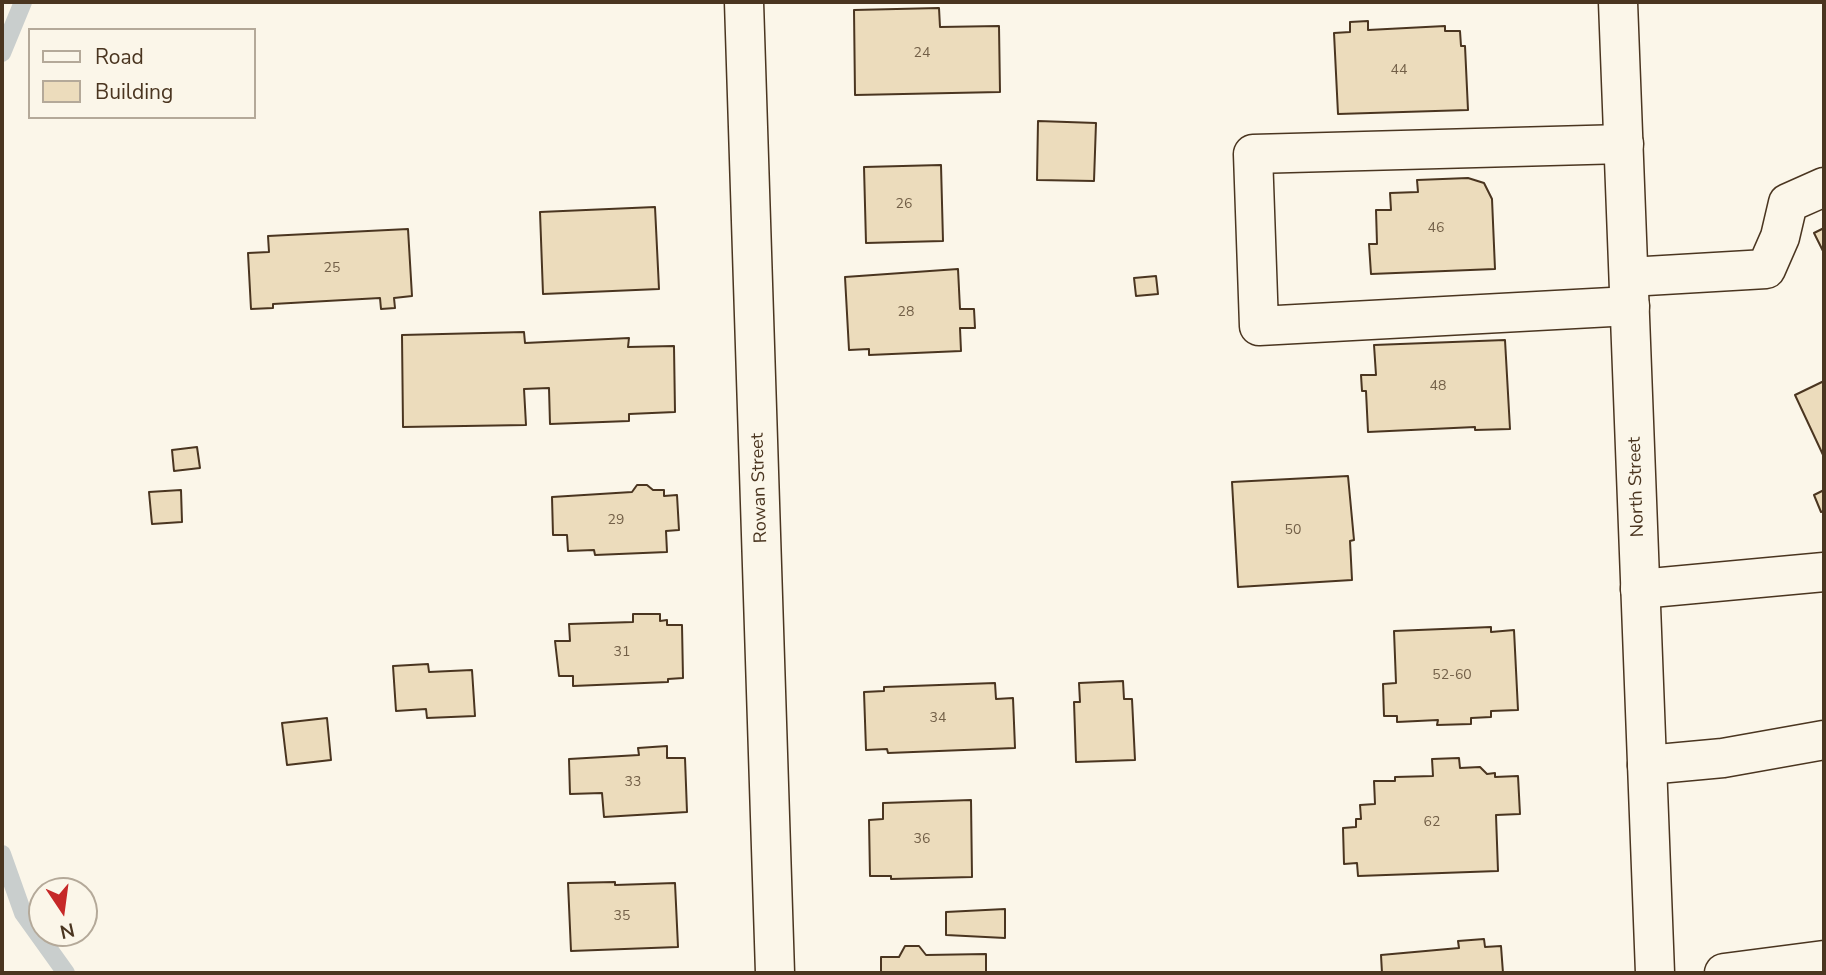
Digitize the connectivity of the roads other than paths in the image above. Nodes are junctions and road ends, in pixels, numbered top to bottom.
1 (744, 2) edge
2 (1618, 2) edge
3 (1624, 144) junction
4 (1824, 187) edge
5 (1629, 291) junction
6 (1824, 572) edge
7 (1640, 589) junction
8 (1824, 740) edge
9 (1647, 765) junction
10 (1824, 961) edge
11 (775, 973) edge
12 (1655, 973) edge
13 (1724, 973) edge

1 - 11 street, Rowan Street
2 - 3 street, North Street
3 - 5 street, North Street
3 - 5 street
4 - 5 street
5 - 7 street, North Street
6 - 7 street
7 - 9 street, North Street
8 - 9 street
9 - 12 street, North Street
10 - 13 street

